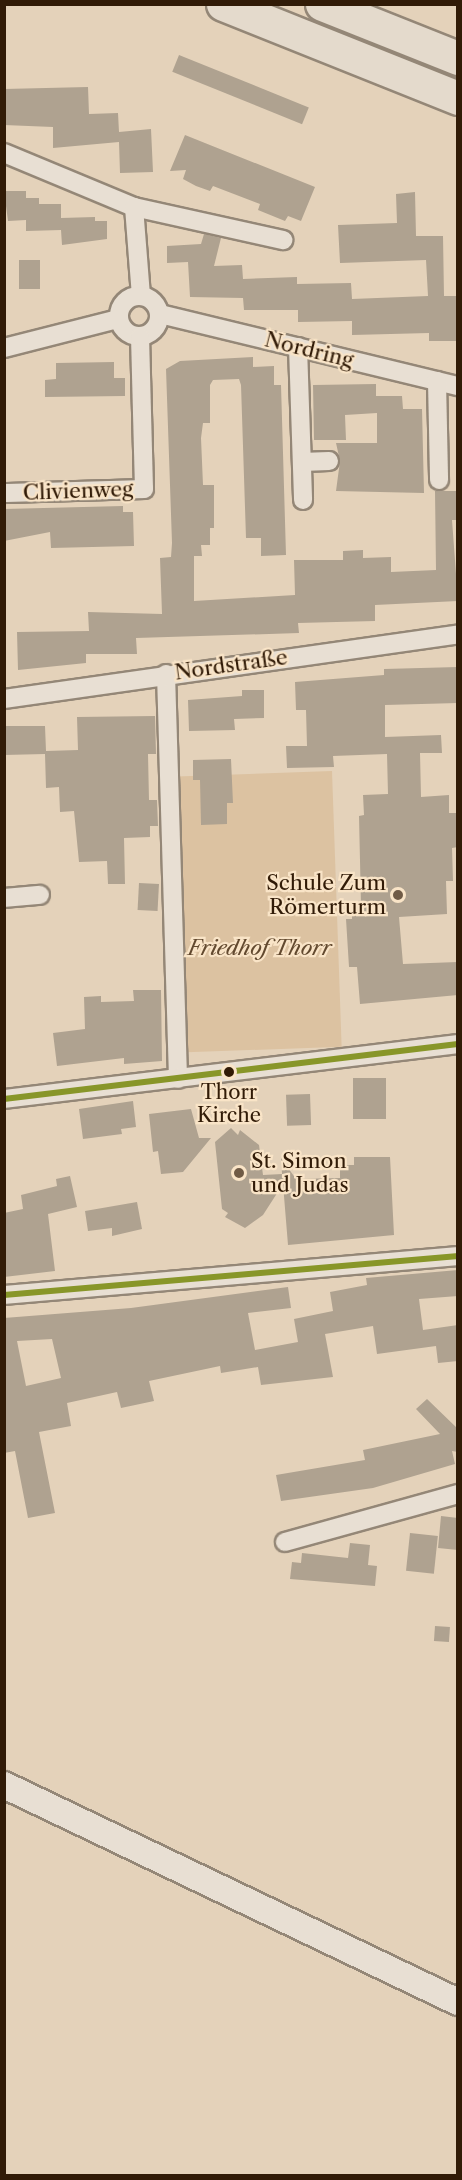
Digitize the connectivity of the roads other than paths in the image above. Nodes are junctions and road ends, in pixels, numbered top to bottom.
1 (223, 4) edge
2 (322, 4) edge
3 (458, 58) edge
4 (458, 98) edge
5 (4, 153) edge
6 (134, 207) junction
7 (283, 240) dead end
8 (141, 296) junction
9 (160, 314) junction
10 (118, 319) junction
11 (140, 337) junction
12 (298, 347) junction
13 (4, 348) edge
14 (437, 381) junction
15 (458, 386) edge
16 (329, 460) dead end
17 (302, 462) junction
18 (439, 480) dead end
19 (4, 493) edge
20 (303, 500) dead end
21 (458, 634) edge
22 (166, 674) junction
23 (4, 699) edge
24 (40, 895) dead end
25 (4, 898) edge
26 (458, 1044) edge
27 (178, 1079) junction
28 (4, 1099) edge
29 (458, 1256) edge
30 (4, 1295) edge
31 (458, 1494) edge
32 (285, 1542) dead end
33 (4, 1785) edge
34 (458, 2002) edge

1 - 4 highway
2 - 3 highway
5 - 6 street
6 - 7 street
6 - 8 street
8 - 9 street
8 - 10 street
9 - 11 street
9 - 12 street, Nordring
10 - 11 street
10 - 13 street
11 - 19 street, Clivienweg
12 - 14 street, Nordring
12 - 17 street
14 - 15 street, Nordring
14 - 18 street
16 - 17 street
17 - 20 street
21 - 22 street, Nordstraße
22 - 23 street, Nordstraße
22 - 27 street
24 - 25 street
26 - 27 street
27 - 28 street
29 - 30 street
31 - 32 street
33 - 34 main road

